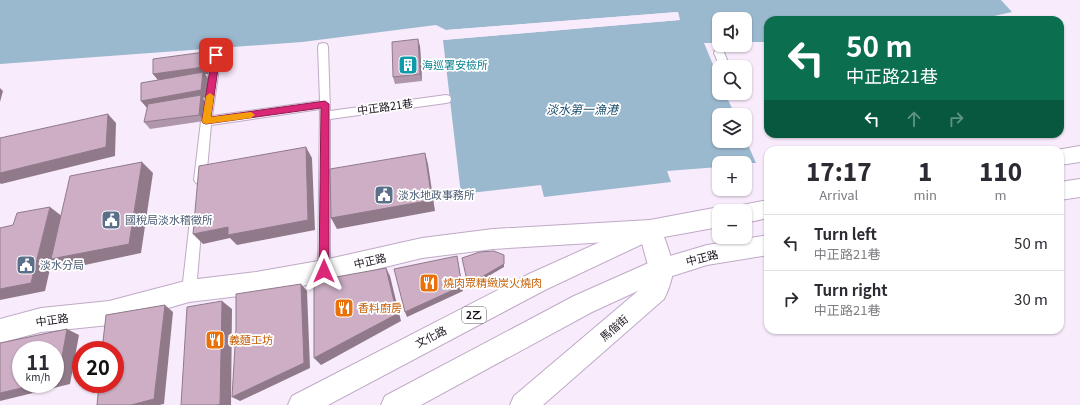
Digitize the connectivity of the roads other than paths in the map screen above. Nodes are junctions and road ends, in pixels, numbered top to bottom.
1 (323, 47) dead end
2 (719, 52) dead end
3 (216, 55) dead end
4 (722, 60) edge
5 (446, 99) dead end
6 (325, 110) junction
7 (206, 121) junction
8 (1080, 154) edge
9 (1064, 156) edge
10 (1080, 188) edge
11 (199, 190) edge
12 (1064, 190) edge
13 (198, 206) edge
14 (764, 210) edge
15 (752, 212) edge
16 (712, 218) edge
17 (650, 230) junction
18 (764, 246) edge
19 (661, 269) junction
20 (324, 271) junction
21 (189, 291) junction
22 (0, 331) edge
23 (301, 405) edge
24 (394, 405) edge
25 (523, 405) edge

1 - 6 lane
2 - 4 lane
3 - 7 lane
5 - 6 lane, 中正路21巷
6 - 7 lane, 中正路21巷
6 - 20 lane
7 - 11 lane
8 - 9 main road
10 - 12 main road
13 - 21 lane
14 - 15 main road
16 - 17 main road, 中正路 / 2乙
17 - 19 main road, 馬偕街
17 - 20 main road, 中正路
17 - 23 main road, 文化路 / 2乙
18 - 19 main road, 中正路
19 - 24 main road
19 - 25 main road, 馬偕街
20 - 21 main road, 中正路
21 - 22 main road, 中正路

